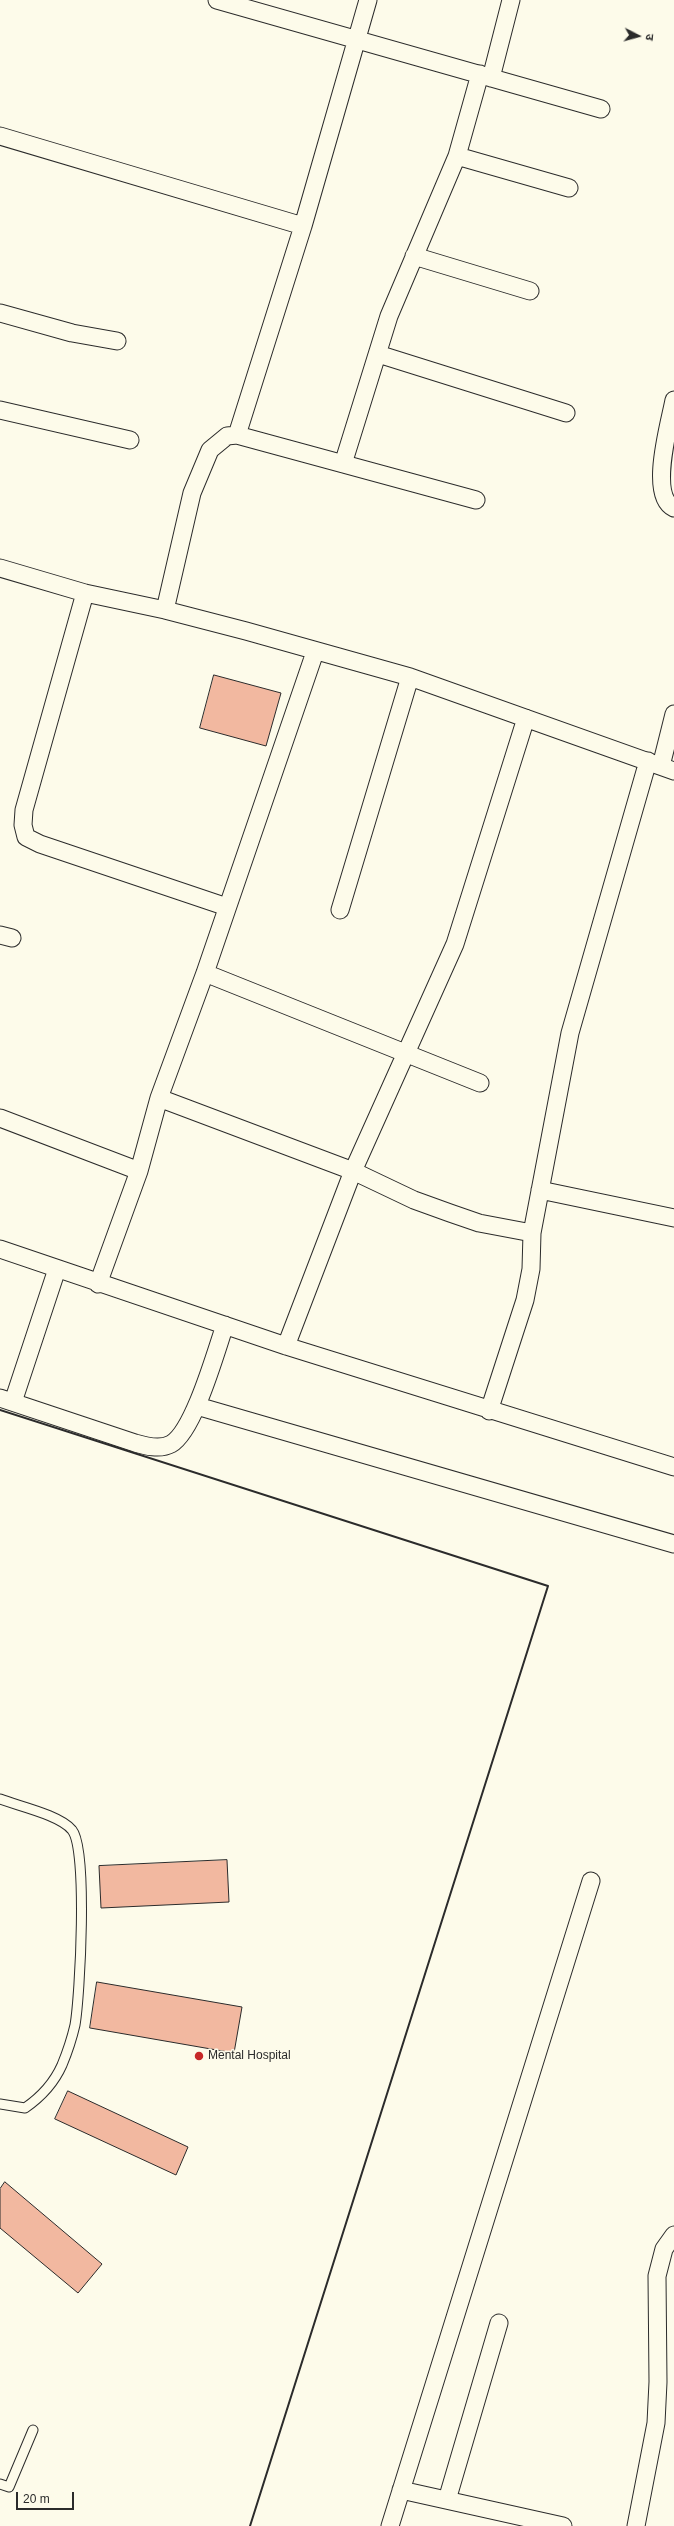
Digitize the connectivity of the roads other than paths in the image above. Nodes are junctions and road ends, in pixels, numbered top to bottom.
1 (217, 0) edge
2 (368, 0) edge
3 (511, 0) edge
4 (358, 40) junction
5 (486, 76) junction
6 (601, 109) dead end
7 (0, 136) edge
8 (457, 156) junction
9 (569, 188) dead end
10 (303, 226) junction
11 (414, 256) junction
12 (530, 291) dead end
13 (0, 313) edge
14 (117, 341) dead end
15 (378, 354) junction
16 (674, 400) edge
17 (0, 410) edge
18 (566, 414) dead end
19 (237, 435) junction
20 (130, 440) dead end
21 (343, 464) junction
22 (476, 500) dead end
23 (674, 508) edge
24 (0, 568) edge
25 (85, 593) junction
26 (165, 610) junction
27 (315, 652) junction
28 (410, 677) junction
29 (674, 714) edge
30 (526, 718) junction
31 (661, 766) edge
32 (227, 907) junction
33 (340, 910) dead end
34 (205, 973) junction
35 (406, 1052) junction
36 (480, 1083) dead end
37 (159, 1098) junction
38 (0, 1118) edge
39 (139, 1171) junction
40 (353, 1172) junction
41 (540, 1190) junction
42 (674, 1218) edge
43 (532, 1233) junction
44 (0, 1249) edge
45 (57, 1269) junction
46 (98, 1284) junction
47 (225, 1325) junction
48 (286, 1346) junction
49 (6, 1400) edge
50 (197, 1406) junction
51 (489, 1411) junction
52 (674, 1467) edge
53 (674, 1544) edge
54 (0, 1799) edge
55 (591, 1881) dead end
56 (0, 2104) edge
57 (674, 2235) edge
58 (499, 2323) dead end
59 (33, 2430) dead end
60 (0, 2484) edge
61 (401, 2490) junction
62 (447, 2500) junction
63 (390, 2526) edge
64 (563, 2526) edge
65 (636, 2526) edge

1 - 4 street
2 - 4 street
3 - 5 street
4 - 5 street
4 - 10 street
5 - 6 street
5 - 8 street
7 - 10 street
8 - 9 street
8 - 11 street
10 - 19 street
11 - 12 street
11 - 15 street
13 - 14 street
15 - 18 street
15 - 21 street
16 - 23 street
17 - 20 street
19 - 21 street
19 - 26 street
21 - 22 street
24 - 25 street
25 - 26 street
25 - 32 street
26 - 27 street
27 - 28 street
27 - 32 street
28 - 30 street
28 - 33 street
29 - 31 street
30 - 31 street
30 - 35 street
31 - 41 street
32 - 34 street
34 - 35 street
34 - 37 street
35 - 36 street
35 - 40 street
37 - 39 street
37 - 40 street
38 - 39 street
39 - 46 street
40 - 43 street
40 - 48 street
41 - 42 street
41 - 43 street
43 - 51 street
44 - 45 street
45 - 46 street
45 - 49 street
46 - 47 street
47 - 48 street
47 - 50 street
48 - 51 street
49 - 50 street
50 - 53 street
51 - 52 street
54 - 56 lane
55 - 61 street
57 - 65 street
58 - 62 street
59 - 60 lane
61 - 62 street
61 - 63 street
62 - 64 street

